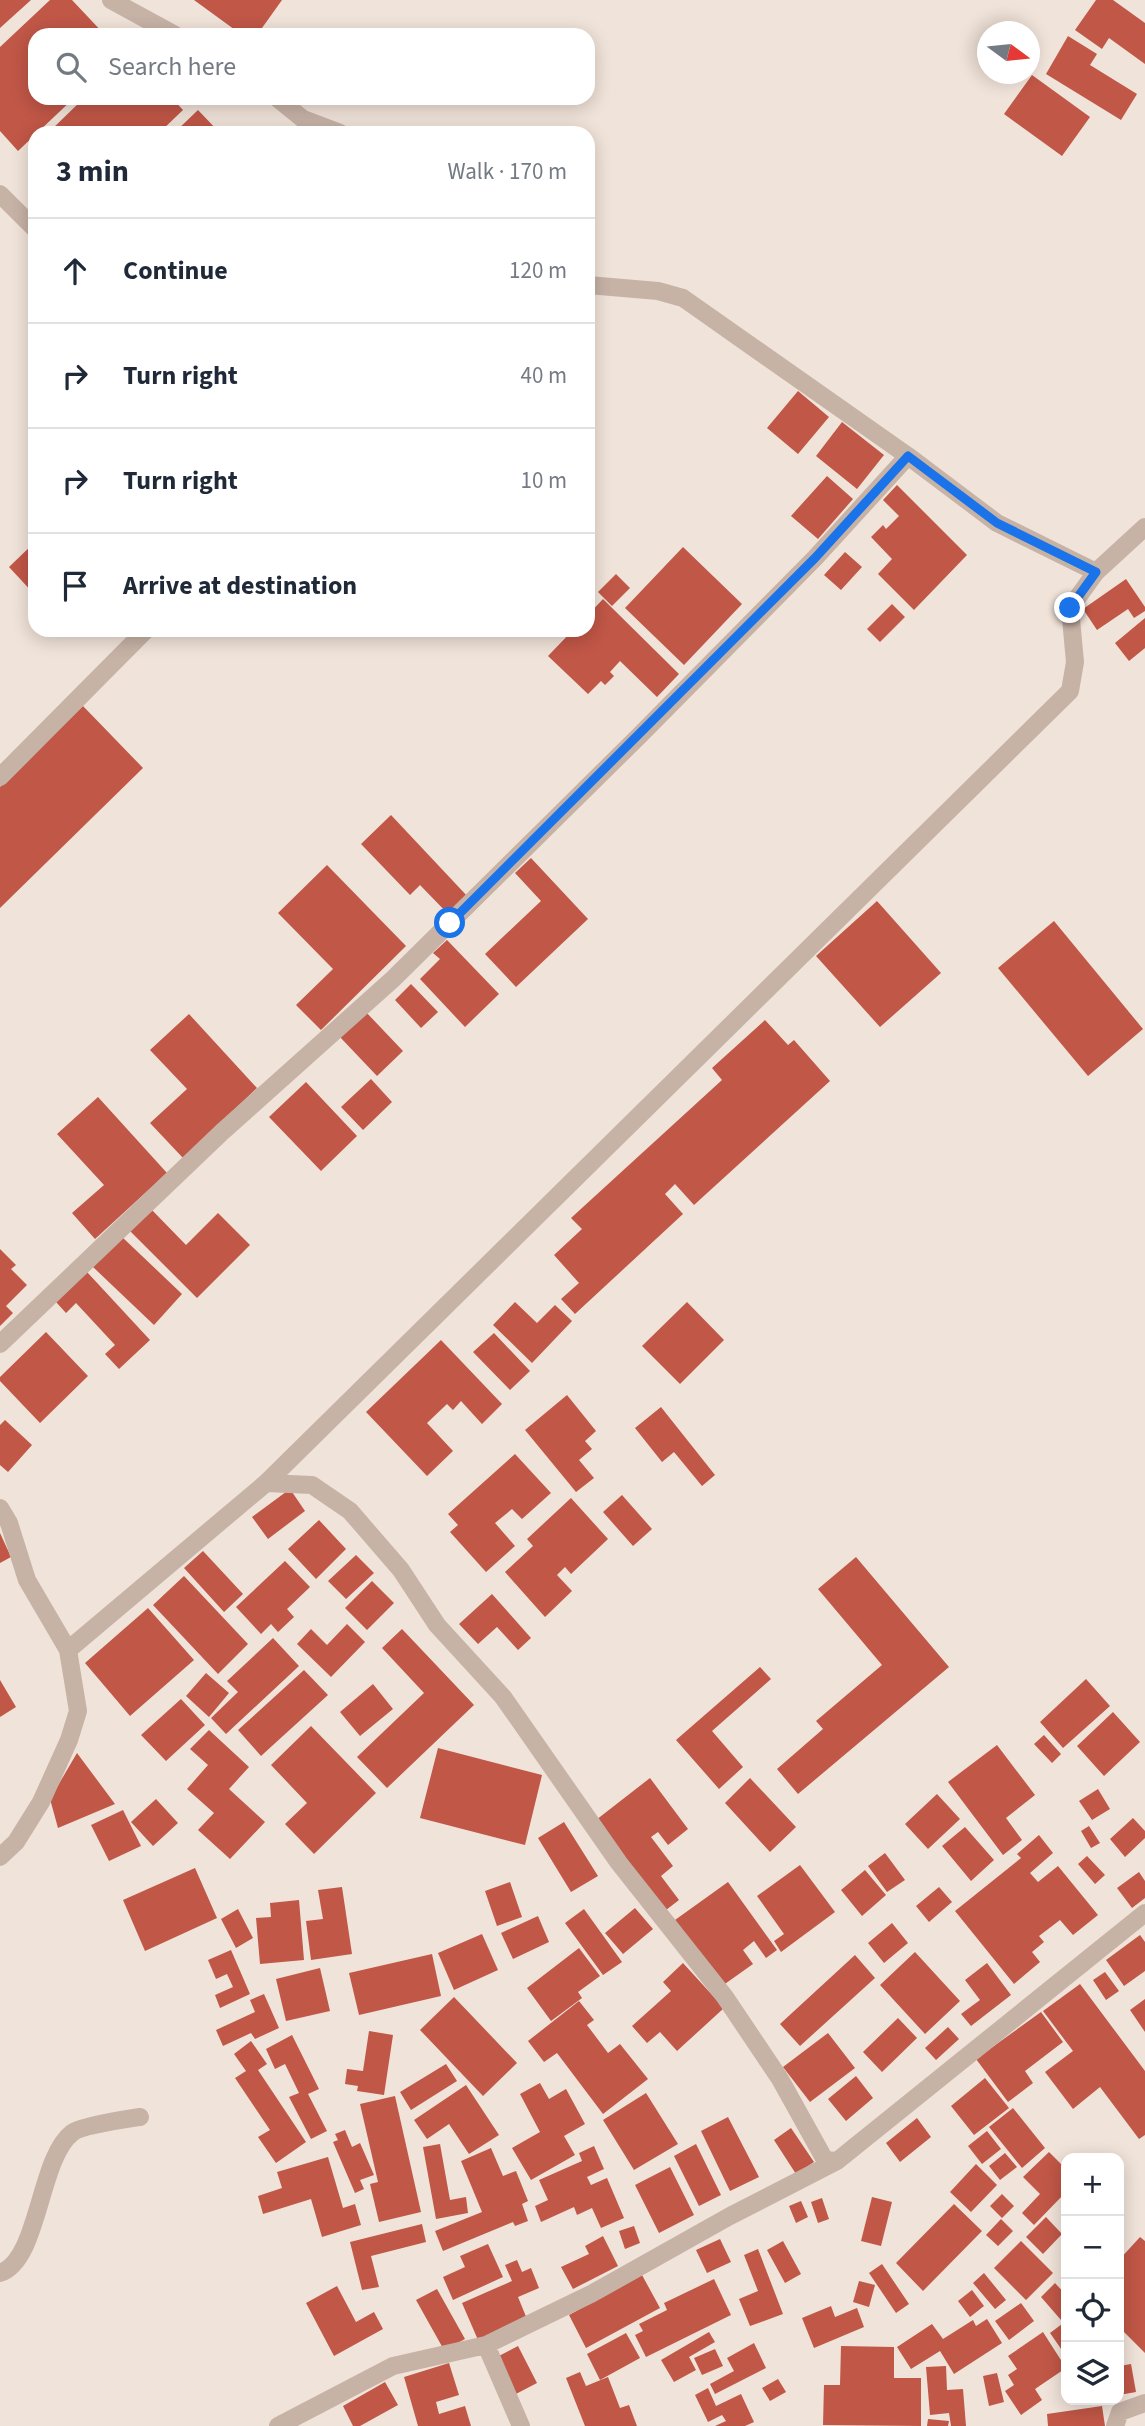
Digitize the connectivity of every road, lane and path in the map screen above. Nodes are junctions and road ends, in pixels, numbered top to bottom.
1 (111, 0) edge
2 (163, 28) edge
3 (286, 105) edge
4 (322, 126) edge
5 (0, 194) edge
6 (28, 222) edge
7 (595, 286) edge
8 (908, 456) junction
9 (1145, 527) edge
10 (1096, 572) junction
11 (139, 637) edge
12 (0, 777) edge
13 (0, 1344) edge
14 (266, 1483) junction
15 (0, 1508) edge
16 (68, 1650) junction
17 (0, 1857) edge
18 (1145, 1913) edge
19 (140, 2117) dead end
20 (837, 2161) junction
21 (0, 2273) edge
22 (486, 2345) junction
23 (1145, 2403) edge
24 (278, 2426) edge
25 (521, 2426) edge
26 (1115, 2426) edge

1 - 2 street
3 - 4 street
5 - 6 street
7 - 8 street
8 - 10 street
8 - 13 street
9 - 10 street
10 - 14 street
11 - 12 street
14 - 16 street
14 - 20 street
15 - 16 street
16 - 17 street
18 - 20 street
19 - 21 street
20 - 22 street
22 - 24 street
22 - 25 street
23 - 26 street

